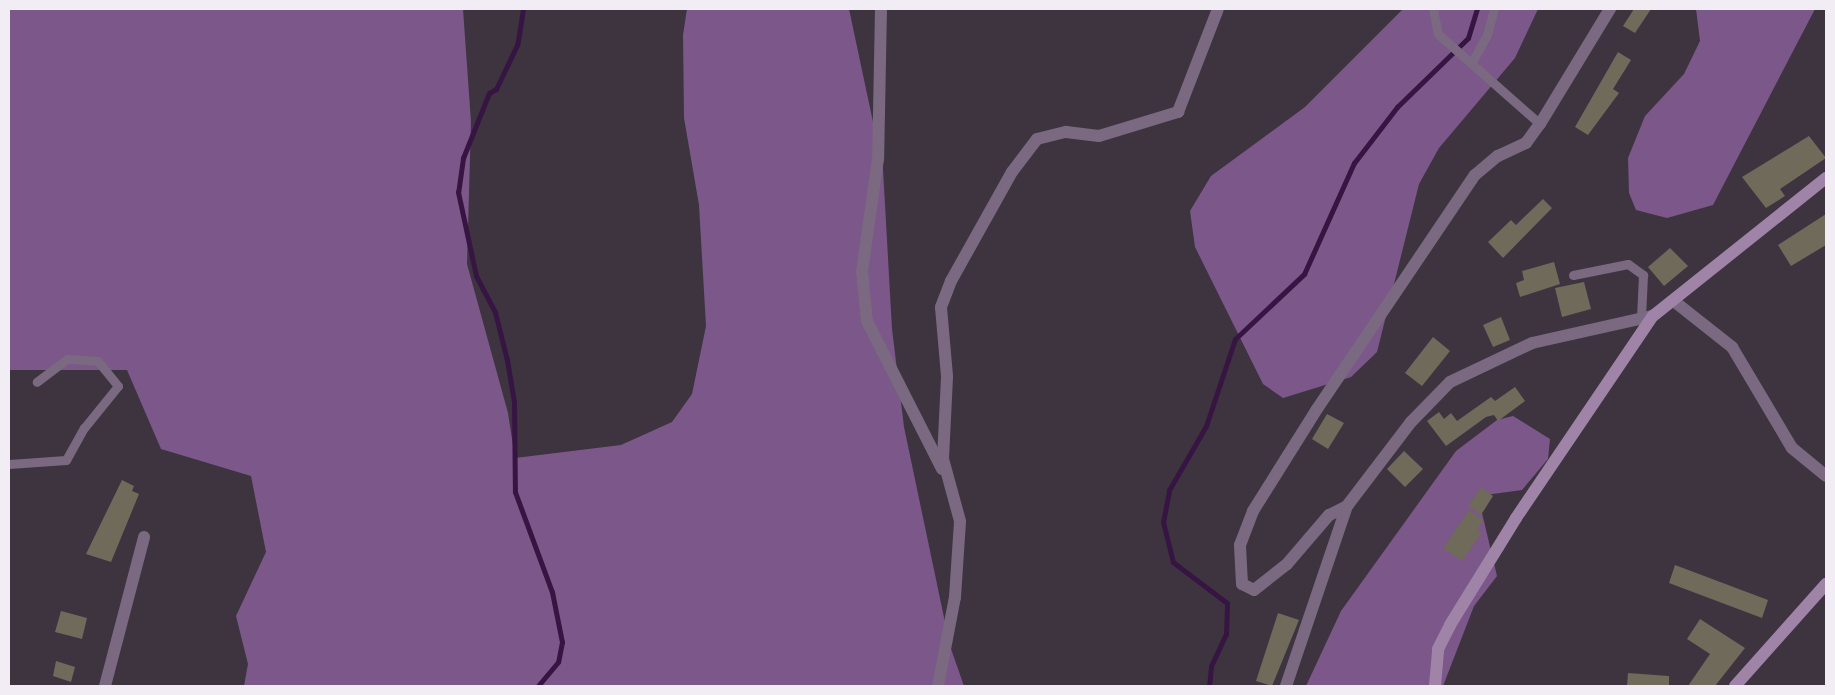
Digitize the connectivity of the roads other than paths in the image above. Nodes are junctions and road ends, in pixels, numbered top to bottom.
1 (881, 9) edge
2 (1218, 9) edge
3 (1432, 9) edge
4 (1494, 9) edge
5 (1610, 9) edge
6 (1469, 59) junction
7 (1540, 124) junction
8 (1826, 178) edge
9 (1572, 275) dead end
10 (1675, 302) junction
11 (1647, 317) junction
12 (37, 382) dead end
13 (9, 464) edge
14 (1826, 476) edge
15 (950, 485) junction
16 (1347, 506) junction
17 (144, 537) dead end
18 (1826, 584) edge
19 (105, 686) edge
20 (938, 686) edge
21 (1286, 686) edge
22 (1435, 686) edge
23 (1736, 686) edge

1 - 15 street
2 - 15 street
3 - 6 lane
4 - 6 lane
5 - 7 street
6 - 7 lane
7 - 16 street
8 - 10 street
9 - 11 lane
10 - 11 street
10 - 14 street
11 - 16 street
11 - 22 street
12 - 13 lane
15 - 20 street
16 - 21 street
17 - 19 street
18 - 23 street

